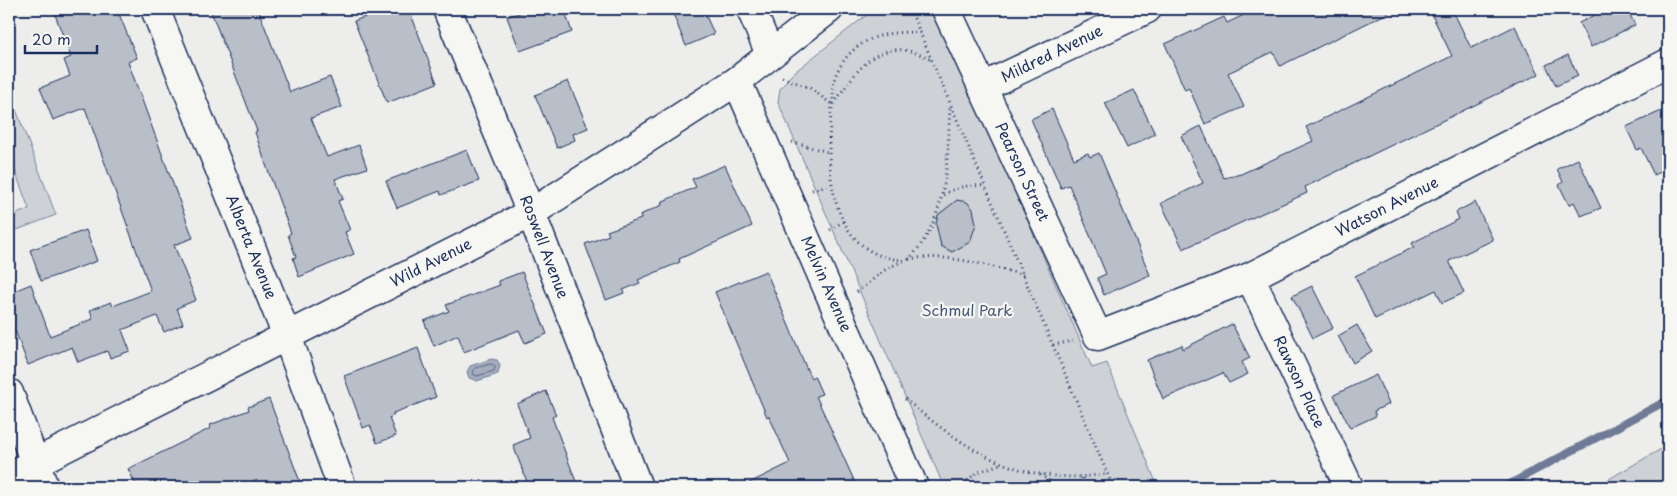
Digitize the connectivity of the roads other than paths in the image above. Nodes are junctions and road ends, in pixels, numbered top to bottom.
1 (155, 9) edge
2 (447, 9) edge
3 (751, 9) edge
4 (829, 9) edge
5 (946, 9) edge
6 (1147, 9) edge
7 (1668, 63) edge
8 (775, 66) junction
9 (736, 81) junction
10 (983, 87) junction
11 (531, 213) junction
12 (1250, 277) junction
13 (287, 336) junction
14 (1089, 338) joint
15 (9, 393) edge
16 (39, 475) edge
17 (9, 476) edge
18 (342, 487) edge
19 (638, 487) edge
20 (914, 487) edge
21 (1349, 487) edge

1 - 13 street, Alberta Avenue
2 - 11 street, Roswell Avenue
3 - 8 street
4 - 8 street, Wild Avenue
5 - 10 street, Pearson Street
6 - 10 street, Mildred Avenue
7 - 12 street, Watson Avenue
8 - 9 street, Wild Avenue
9 - 11 street, Wild Avenue
9 - 20 street, Melvin Avenue
10 - 14 street, Pearson Street
11 - 13 street, Wild Avenue
11 - 19 street, Roswell Avenue
12 - 14 street, Watson Avenue
12 - 21 street, Rawson Place
13 - 16 street, Wild Avenue
13 - 18 street, Alberta Avenue
15 - 16 street
16 - 17 street, Wild Avenue

